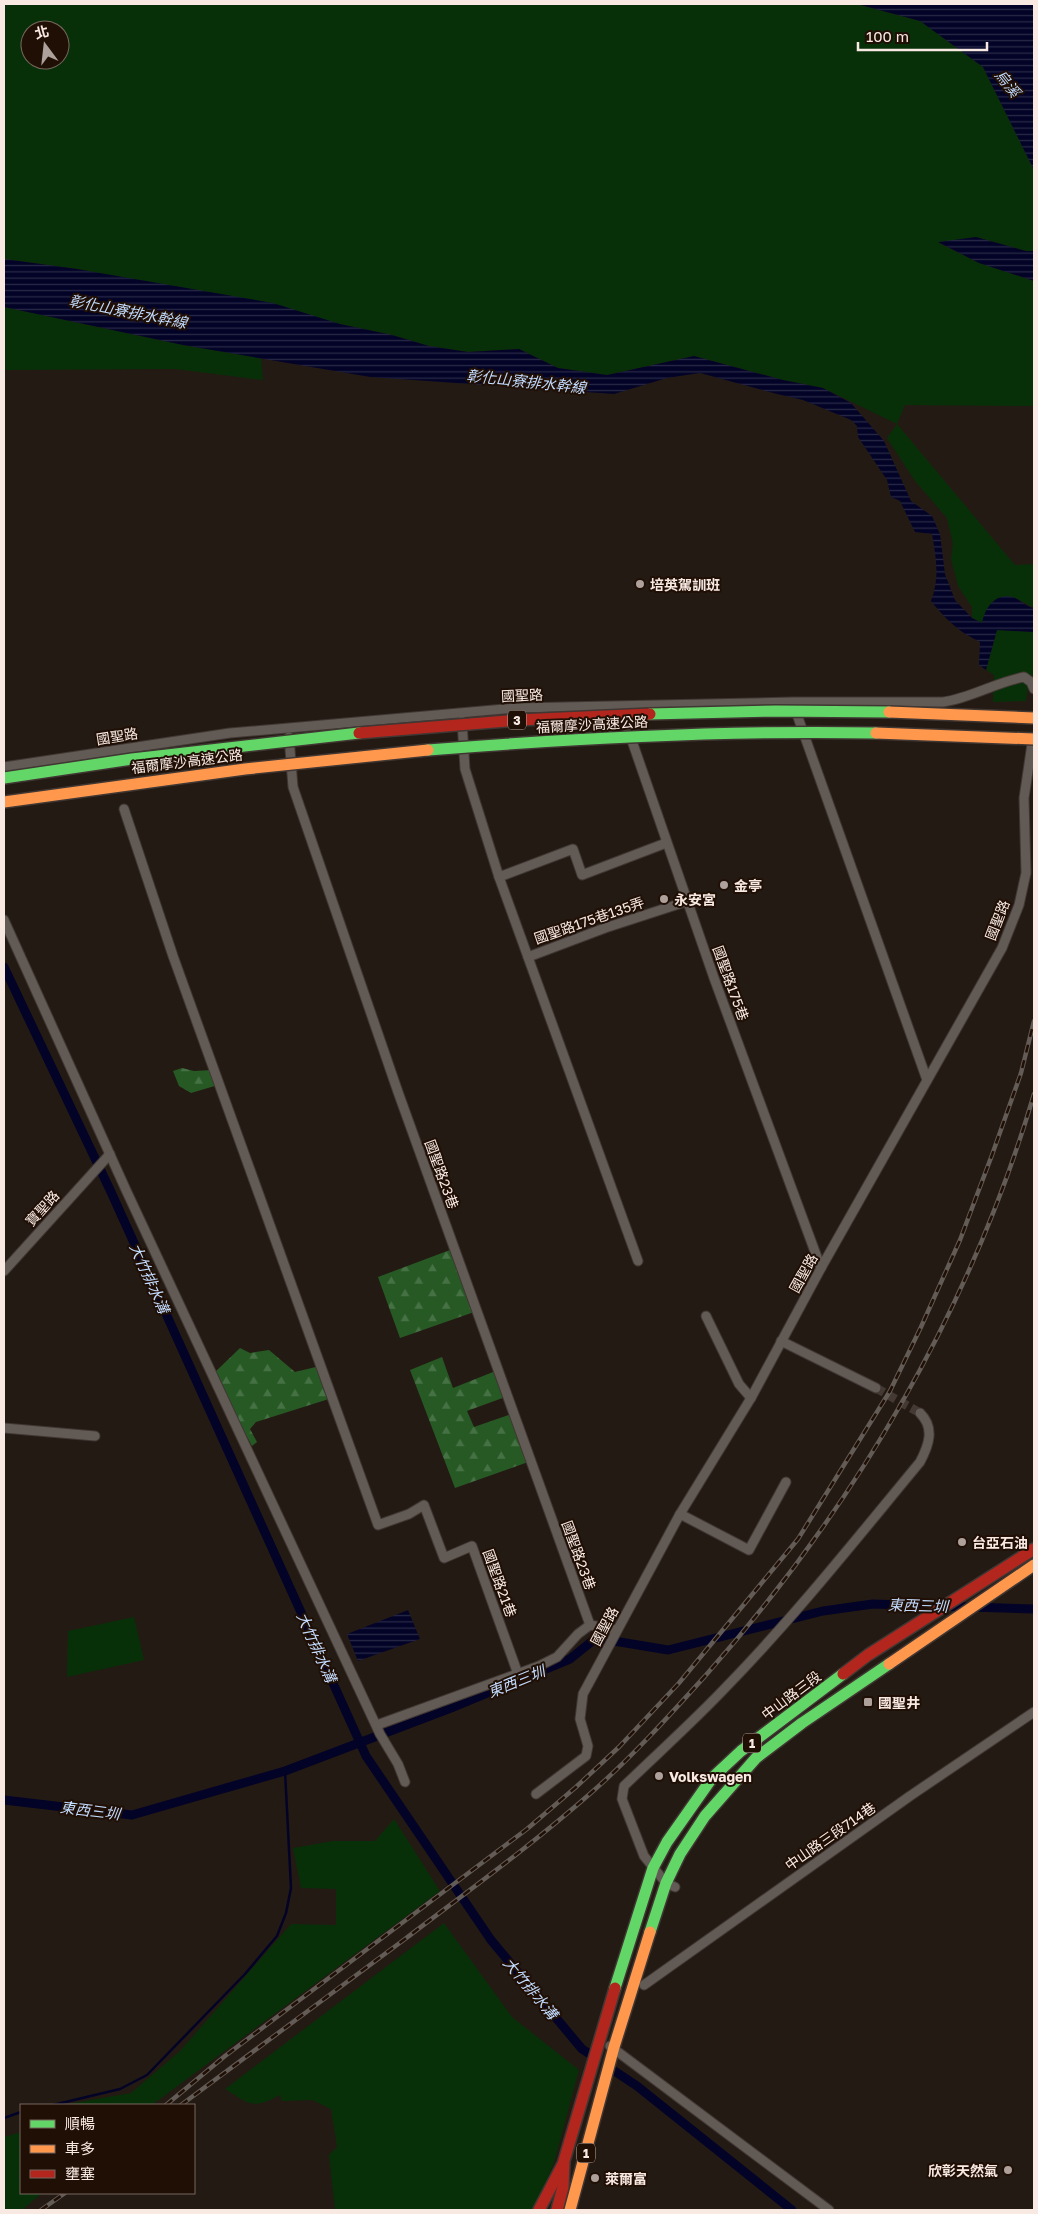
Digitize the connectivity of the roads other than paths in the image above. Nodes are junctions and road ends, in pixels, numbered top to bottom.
1 (1034, 689) edge
2 (793, 702) junction
3 (620, 705) junction
4 (461, 713) junction
5 (1034, 718) edge
6 (288, 727) junction
7 (1034, 732) edge
8 (1034, 739) edge
9 (4, 767) edge
10 (4, 778) edge
11 (4, 802) edge
12 (124, 809) dead end
13 (666, 842) junction
14 (499, 877) junction
15 (688, 901) junction
16 (4, 920) edge
17 (528, 957) junction
18 (926, 1080) junction
19 (110, 1154) junction
20 (638, 1261) dead end
21 (821, 1268) junction
22 (4, 1271) edge
23 (706, 1316) dead end
24 (781, 1341) junction
25 (876, 1388) tunnel mouth
26 (750, 1398) junction
27 (920, 1412) tunnel mouth
28 (4, 1428) edge
29 (95, 1436) dead end
30 (786, 1482) dead end
31 (680, 1514) junction
32 (1034, 1549) edge
33 (1034, 1565) edge
34 (590, 1625) junction
35 (617, 1630) junction
36 (866, 1652) junction
37 (518, 1674) junction
38 (882, 1674) junction
39 (1034, 1712) edge
40 (376, 1725) junction
41 (405, 1782) dead end
42 (536, 1794) dead end
43 (653, 1868) junction
44 (671, 1885) junction
45 (644, 1985) dead end
46 (600, 2044) junction
47 (614, 2048) junction
48 (564, 2161) junction
49 (539, 2210) edge
50 (557, 2210) edge
51 (570, 2210) edge
52 (829, 2210) edge

1 - 2 street, 國聖路
2 - 3 street, 國聖路
2 - 18 street
3 - 4 street, 國聖路
3 - 13 street, 國聖路175巷
4 - 6 street, 國聖路
4 - 14 street
5 - 10 main road, 福爾摩沙高速公路 / 3, bridge
6 - 9 street, 國聖路
6 - 34 street, 國聖路23巷
7 - 18 street, 國聖路
8 - 11 main road, 福爾摩沙高速公路 / 3, bridge
12 - 37 street, 國聖路21巷
13 - 14 street
13 - 15 street, 國聖路175巷
14 - 17 street
15 - 17 street, 國聖路175巷135弄
15 - 21 street, 國聖路175巷
16 - 19 street
17 - 20 street
18 - 21 street, 國聖路
19 - 22 street, 寶聖路
19 - 40 street
21 - 24 street, 國聖路
23 - 26 street
24 - 25 street
24 - 26 street, 國聖路
26 - 31 street, 國聖路
27 - 43 street
28 - 29 street
30 - 31 street
31 - 35 street, 國聖路
32 - 36 main road, 中山路三段 / 1
33 - 38 main road, 1
34 - 35 street
34 - 37 street
35 - 42 street, 國聖路
36 - 38 main road
36 - 43 main road, 中山路三段 / 1
37 - 40 street
38 - 44 main road, 1
39 - 45 street, 中山路三段714巷
40 - 41 street
43 - 44 street
43 - 46 main road, 中山路三段 / 1
44 - 47 main road, 1
46 - 47 street
46 - 48 main road, 1
47 - 51 main road, 1
47 - 52 street
48 - 49 main road, 1
48 - 50 main road, 1

